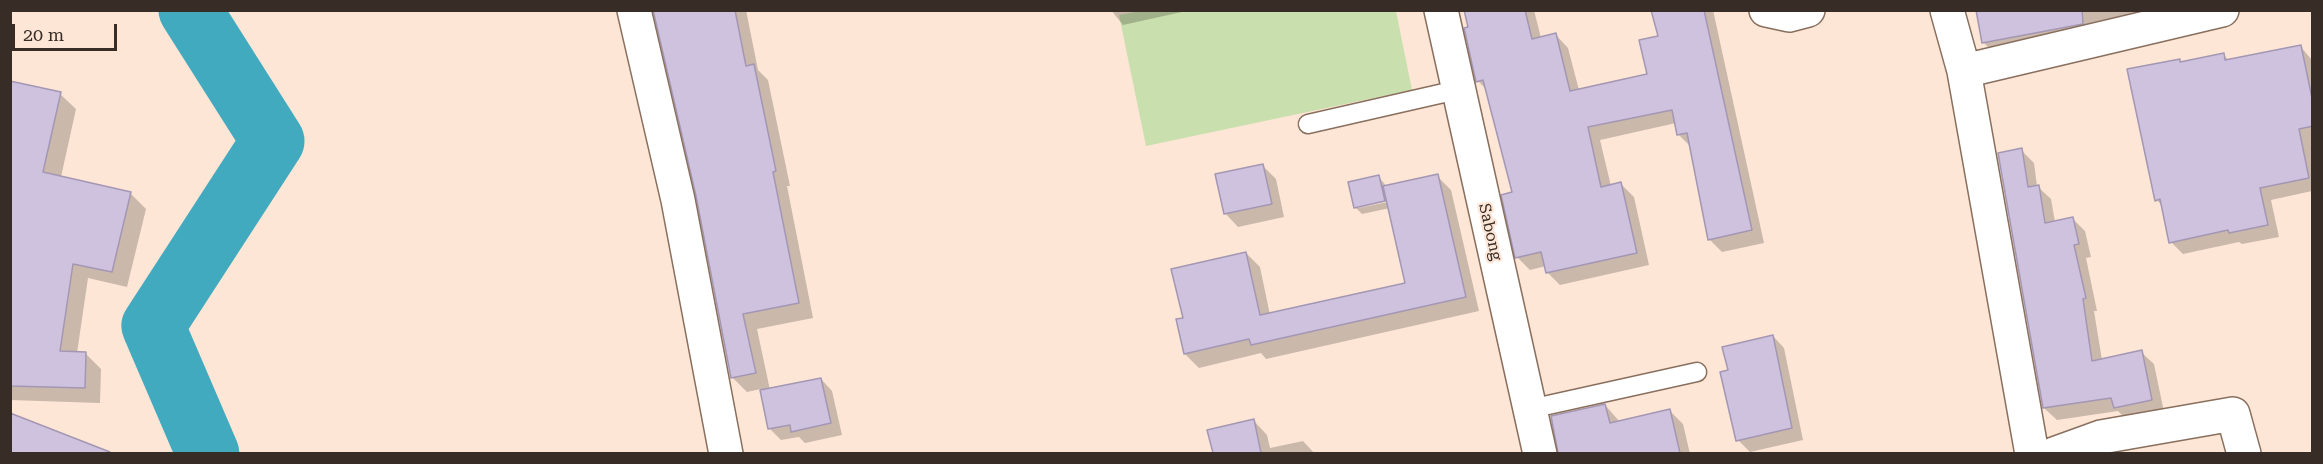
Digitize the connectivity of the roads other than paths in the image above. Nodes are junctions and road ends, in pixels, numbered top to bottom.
1 (634, 10) edge
2 (1441, 10) edge
3 (1766, 10) edge
4 (1808, 10) edge
5 (1947, 10) edge
6 (2222, 10) edge
7 (1964, 71) junction
8 (1457, 90) junction
9 (1308, 124) dead end
10 (1697, 372) dead end
11 (1530, 409) junction
12 (726, 453) edge
13 (1540, 453) edge
14 (2031, 453) edge
15 (2054, 453) edge
16 (2244, 453) edge

1 - 12 street
2 - 8 street, Sabong
3 - 4 street
5 - 7 street
6 - 7 street
7 - 14 street
8 - 9 lane
8 - 11 street, Sabong
10 - 11 lane
11 - 13 street, Sabong
15 - 16 street

